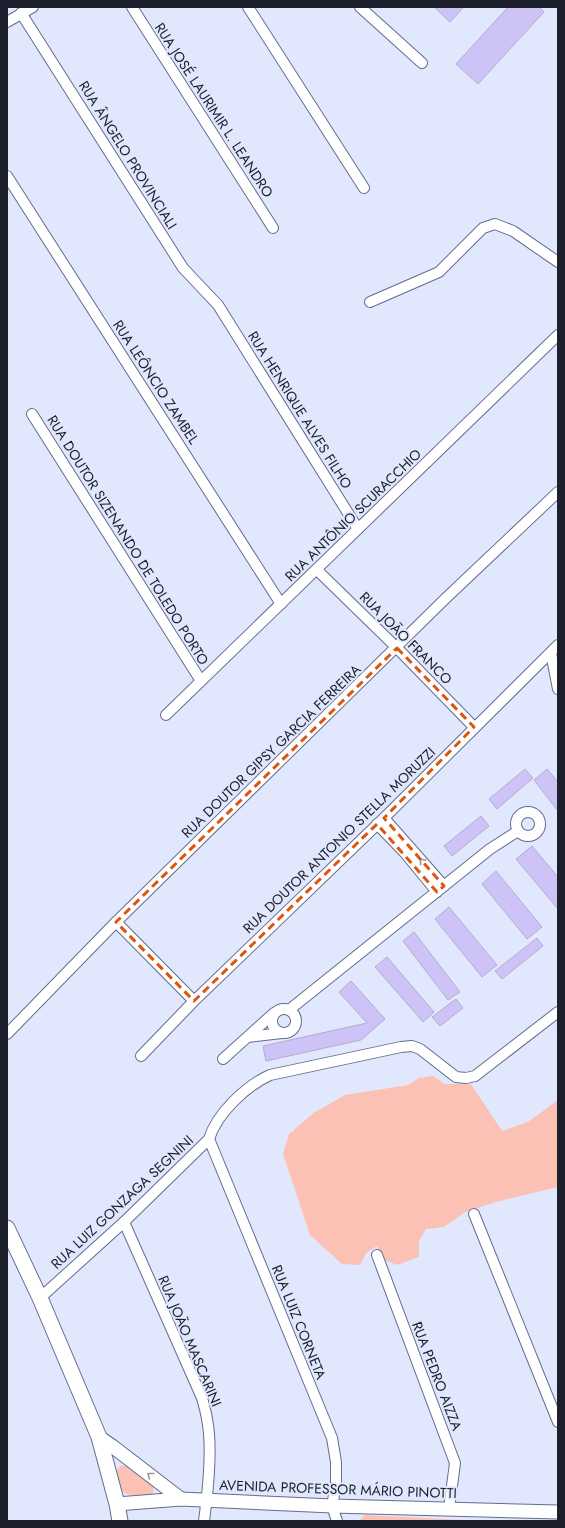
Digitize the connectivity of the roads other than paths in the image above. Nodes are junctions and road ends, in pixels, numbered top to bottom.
1 (32, 7) edge
2 (132, 7) edge
3 (248, 7) edge
4 (360, 7) edge
5 (21, 13) junction
6 (7, 22) edge
7 (422, 63) dead end
8 (7, 176) edge
9 (364, 188) dead end
10 (273, 228) dead end
11 (558, 262) edge
12 (370, 302) dead end
13 (218, 305) joint
14 (558, 335) edge
15 (32, 414) dead end
16 (558, 492) edge
17 (358, 529) junction
18 (317, 570) junction
19 (280, 604) junction
20 (397, 648) junction
21 (554, 649) edge
22 (201, 681) junction
23 (558, 689) edge
24 (166, 715) dead end
25 (474, 727) junction
26 (380, 821) junction
27 (518, 831) dead end
28 (440, 889) junction
29 (116, 922) junction
30 (194, 1001) junction
31 (289, 1010) junction
32 (275, 1012) junction
33 (558, 1012) edge
34 (283, 1033) junction
35 (7, 1034) edge
36 (248, 1037) junction
37 (141, 1056) dead end
38 (223, 1059) dead end
39 (209, 1139) junction
40 (474, 1214) dead end
41 (124, 1222) junction
42 (7, 1228) edge
43 (377, 1255) dead end
44 (40, 1298) junction
45 (558, 1422) edge
46 (98, 1437) junction
47 (181, 1499) junction
48 (208, 1500) junction
49 (117, 1504) junction
50 (332, 1506) junction
51 (449, 1509) junction
52 (558, 1512) edge
53 (120, 1521) edge
54 (204, 1521) edge
55 (337, 1521) edge

1 - 5 street
2 - 10 street, RUA JOSÉ LAURIMIR L. LEANDRO
3 - 9 street
4 - 7 street
5 - 6 street
5 - 13 street, RUA ÂNGELO PROVINCIALI
8 - 19 street, RUA LEÔNCIO ZAMBEL
11 - 12 street
13 - 17 street, RUA HENRIQUE ALVES FILHO
14 - 17 street, RUA ANTÔNIO SCURACCHIO
15 - 22 street, RUA DOUTOR SIZENANDO DE TOLEDO PORTO
16 - 20 street, RUA DOUTOR GIPSY GARCIA FERREIRA
17 - 18 street, RUA ANTÔNIO SCURACCHIO
18 - 19 street, RUA ANTÔNIO SCURACCHIO
18 - 20 street, RUA JOÃO FRANCO
19 - 22 street, RUA ANTÔNIO SCURACCHIO
20 - 25 street, RUA JOÃO FRANCO
20 - 29 street, RUA DOUTOR GIPSY GARCIA FERREIRA
21 - 23 street
21 - 25 street, RUA DOUTOR ANTONIO STELLA MORUZZI
22 - 24 street, RUA ANTÔNIO SCURACCHIO
25 - 26 street, RUA DOUTOR ANTONIO STELLA MORUZZI
26 - 28 street
26 - 30 street, RUA DOUTOR ANTONIO STELLA MORUZZI
27 - 28 street
28 - 31 street
29 - 30 street
29 - 35 street, RUA DOUTOR GIPSY GARCIA FERREIRA
30 - 37 street, RUA DOUTOR ANTONIO STELLA MORUZZI
31 - 32 street
31 - 34 street
32 - 34 street
32 - 36 street
33 - 39 street, RUA LUIZ GONZAGA SEGNINI
34 - 36 street
36 - 38 street
39 - 41 street, RUA LUIZ GONZAGA SEGNINI
39 - 50 street, RUA LUIZ CORNETA
40 - 45 street
41 - 44 street, RUA LUIZ GONZAGA SEGNINI
41 - 48 street, RUA JOÃO MASCARINI
42 - 44 main road
43 - 51 street, RUA PEDRO AIZZA
44 - 46 main road
47 -> 46 street
46 - 49 main road
47 - 48 street, AVENIDA PROFESSOR MÁRIO PINOTTI
47 - 49 street, AVENIDA PROFESSOR MÁRIO PINOTTI
48 - 50 street, AVENIDA PROFESSOR MÁRIO PINOTTI
48 - 54 street, RUA JOÃO MASCARINI
49 - 53 main road
50 - 51 street, AVENIDA PROFESSOR MÁRIO PINOTTI
50 - 55 street, RUA LUIZ CORNETA
51 - 52 street, AVENIDA PROFESSOR MÁRIO PINOTTI

